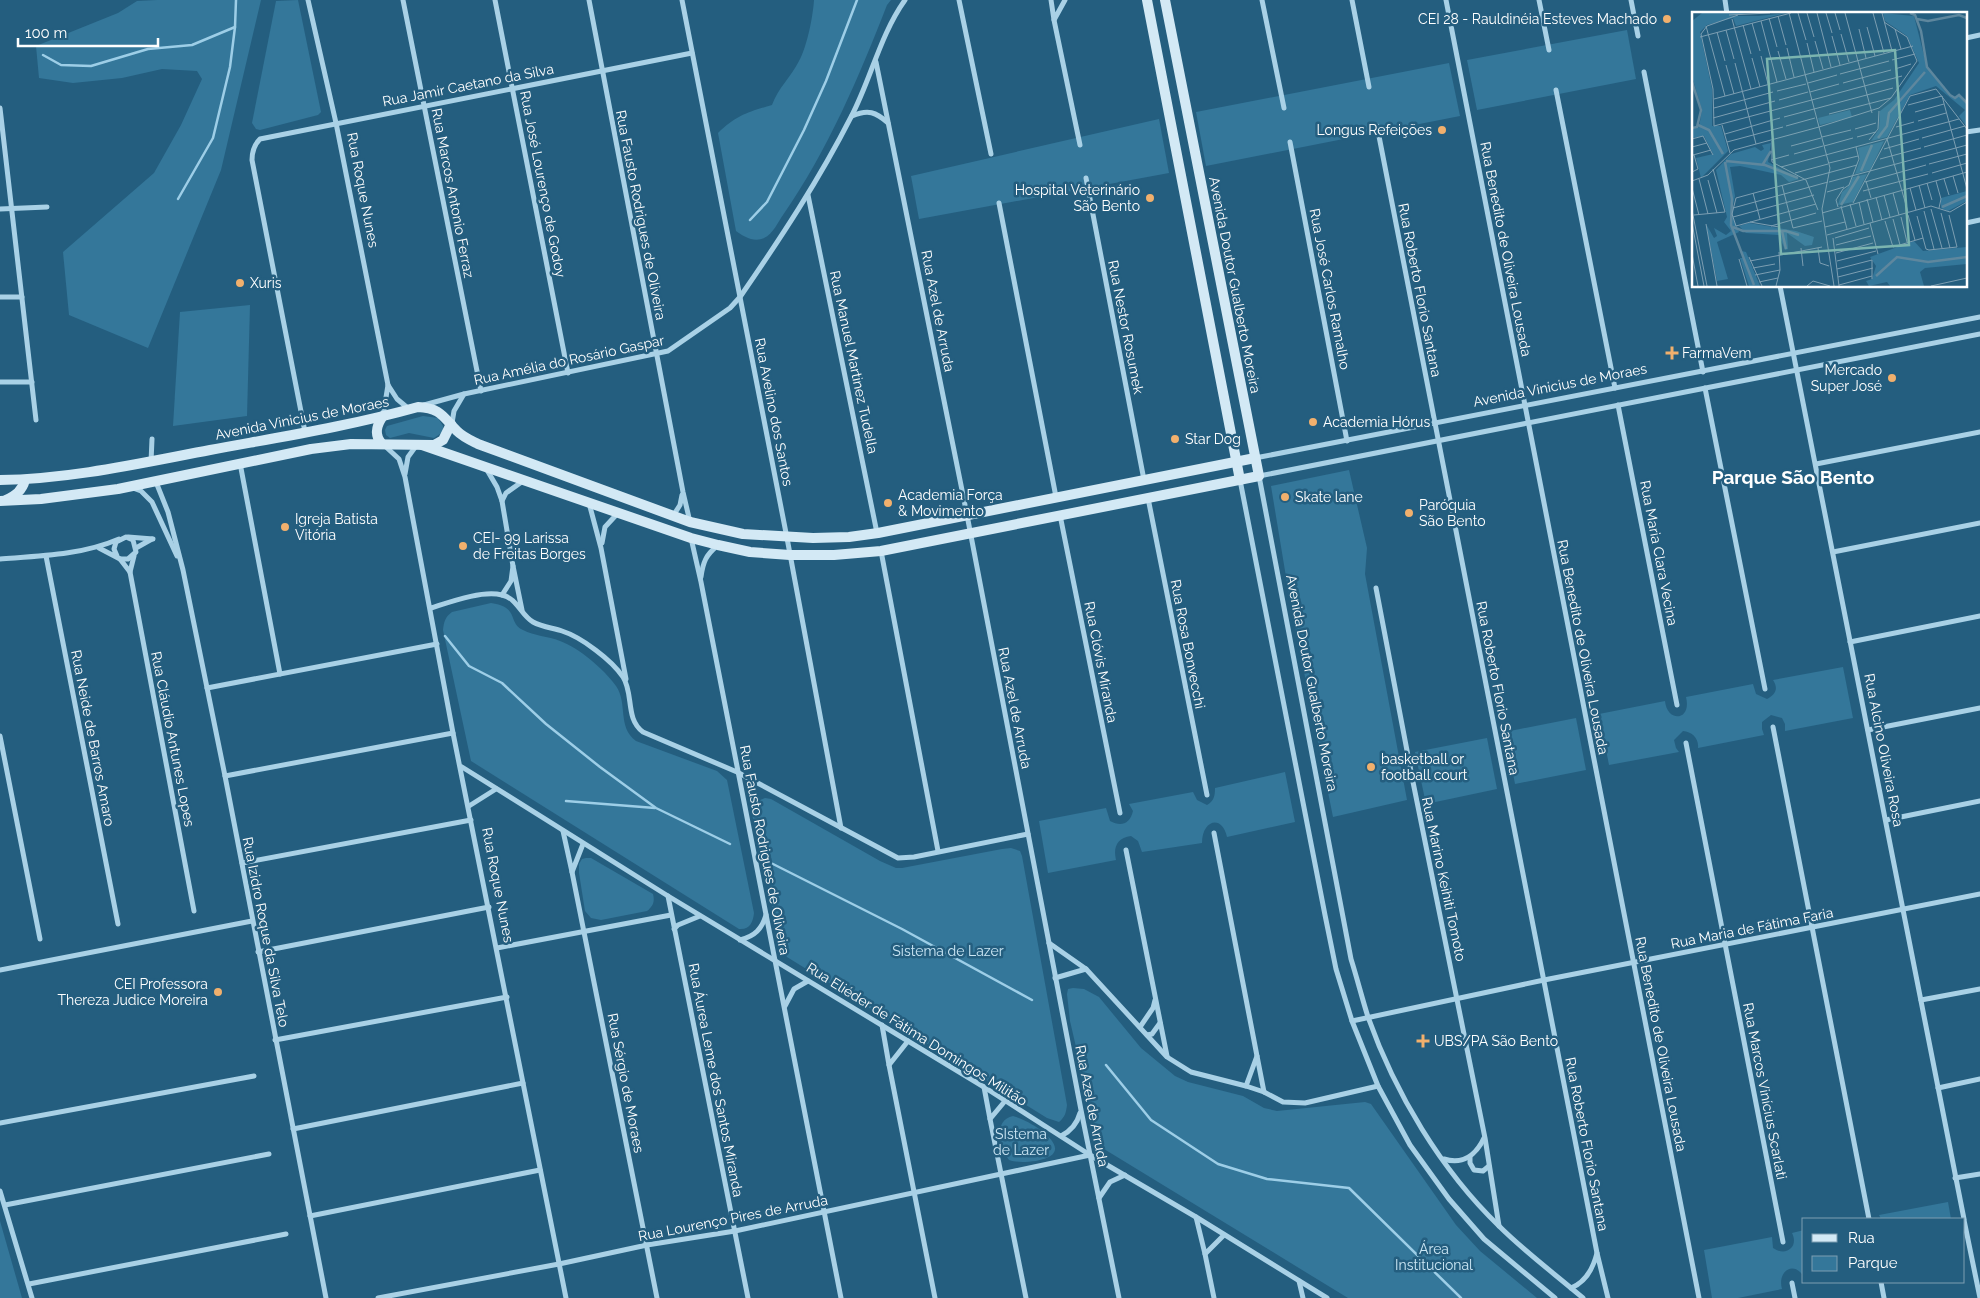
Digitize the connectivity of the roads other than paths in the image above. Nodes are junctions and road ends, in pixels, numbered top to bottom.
1 (308, 0) edge
2 (403, 0) edge
3 (495, 0) edge
4 (588, 0) edge
5 (682, 0) edge
6 (905, 0) edge
7 (959, 0) edge
8 (1051, 0) edge
9 (1065, 0) edge
10 (1147, 0) edge
11 (1165, 0) edge
12 (1262, 0) edge
13 (1352, 0) edge
14 (1446, 0) edge
15 (1539, 0) edge
16 (1631, 0) edge
17 (1054, 20) junction
18 (1638, 36) dead end
19 (1549, 50) dead end
20 (692, 53) junction
21 (876, 62) junction
22 (602, 70) junction
23 (1644, 72) dead end
24 (1369, 87) dead end
25 (513, 88) junction
26 (1556, 90) dead end
27 (424, 106) junction
28 (0, 108) edge
29 (1284, 108) dead end
30 (852, 116) junction
31 (336, 123) junction
32 (889, 123) junction
33 (1377, 126) dead end
34 (1, 131) edge
35 (1290, 142) dead end
36 (1080, 145) dead end
37 (991, 154) dead end
38 (1086, 178) dead end
39 (808, 195) junction
40 (999, 203) dead end
41 (47, 207) dead end
42 (12, 208) junction
43 (0, 209) edge
44 (1780, 288) edge
45 (0, 297) edge
46 (22, 297) junction
47 (740, 297) junction
48 (1980, 317) edge
49 (1980, 334) edge
50 (1793, 354) junction
51 (656, 355) junction
52 (1796, 371) junction
53 (1703, 372) junction
54 (568, 373) junction
55 (0, 382) edge
56 (32, 382) junction
57 (388, 385) junction
58 (1615, 388) junction
59 (1705, 388) junction
60 (481, 391) junction
61 (464, 394) junction
62 (1618, 405) junction
63 (1525, 406) junction
64 (414, 408) junction
65 (383, 416) junction
66 (36, 420) dead end
67 (1528, 423) junction
68 (452, 424) junction
69 (1435, 424) junction
70 (305, 432) junction
71 (1980, 432) edge
72 (152, 439) dead end
73 (1347, 441) junction
74 (1438, 441) junction
75 (382, 444) junction
76 (420, 445) junction
77 (1255, 458) junction
78 (1237, 462) junction
79 (152, 463) junction
80 (240, 463) junction
81 (1816, 464) junction
82 (139, 465) junction
83 (486, 468) junction
84 (1259, 476) junction
85 (405, 477) junction
86 (0, 480) edge
87 (25, 480) junction
88 (156, 480) junction
89 (1240, 480) junction
90 (524, 481) junction
91 (1144, 481) junction
92 (129, 487) junction
93 (595, 487) junction
94 (683, 492) junction
95 (1056, 498) junction
96 (1148, 498) junction
97 (3, 501) edge
98 (502, 501) junction
99 (589, 503) junction
100 (618, 513) junction
101 (1060, 514) junction
102 (967, 515) junction
103 (673, 516) junction
104 (690, 522) junction
105 (1980, 523) edge
106 (878, 533) junction
107 (971, 533) junction
108 (126, 537) junction
109 (690, 538) junction
110 (787, 538) junction
111 (119, 539) junction
112 (718, 545) junction
113 (99, 548) junction
114 (136, 548) junction
115 (602, 548) junction
116 (881, 551) junction
117 (1833, 552) junction
118 (134, 555) junction
119 (790, 555) junction
120 (46, 556) junction
121 (118, 557) junction
122 (0, 559) edge
123 (513, 566) junction
124 (183, 570) junction
125 (130, 572) junction
126 (701, 582) junction
127 (1376, 588) dead end
128 (502, 594) junction
129 (431, 608) junction
130 (523, 612) junction
131 (1980, 616) edge
132 (1850, 642) junction
133 (437, 644) junction
134 (280, 674) junction
135 (627, 685) junction
136 (207, 688) junction
137 (1765, 689) dead end
138 (1677, 704) dead end
139 (1980, 708) edge
140 (1773, 727) dead end
141 (1868, 730) junction
142 (453, 732) junction
143 (0, 736) edge
144 (1686, 743) dead end
145 (462, 767) junction
146 (737, 772) junction
147 (225, 776) junction
148 (496, 789) junction
149 (1207, 795) dead end
150 (1980, 801) edge
151 (469, 806) junction
152 (1120, 813) dead end
153 (471, 820) junction
154 (1886, 820) junction
155 (842, 828) junction
156 (563, 831) junction
157 (1214, 833) dead end
158 (1028, 834) junction
159 (583, 844) junction
160 (1126, 850) dead end
161 (938, 851) junction
162 (242, 863) junction
163 (572, 872) junction
164 (1980, 894) edge
165 (668, 896) junction
166 (489, 906) junction
167 (1903, 909) junction
168 (194, 911) dead end
169 (671, 914) junction
170 (766, 914) junction
171 (700, 916) junction
172 (252, 921) junction
173 (118, 924) dead end
174 (1812, 928) junction
175 (674, 929) junction
176 (584, 930) junction
177 (40, 939) dead end
178 (740, 940) junction
179 (1048, 943) junction
180 (1725, 945) junction
181 (497, 948) junction
182 (258, 952) junction
183 (775, 960) junction
184 (1634, 963) junction
185 (1086, 969) junction
186 (0, 970) edge
187 (1055, 978) junction
188 (1544, 980) junction
189 (808, 981) junction
190 (1980, 989) edge
191 (507, 997) junction
192 (1155, 997) junction
193 (1457, 998) junction
194 (1921, 1000) junction
195 (784, 1007) junction
196 (1368, 1017) junction
197 (1352, 1021) junction
198 (1160, 1024) junction
199 (882, 1025) junction
200 (1140, 1027) junction
201 (1147, 1035) junction
202 (275, 1040) junction
203 (908, 1041) junction
204 (1257, 1056) junction
205 (1167, 1057) junction
206 (890, 1065) junction
207 (254, 1076) dead end
208 (1980, 1079) edge
209 (523, 1083) junction
210 (1246, 1086) junction
211 (1378, 1086) junction
212 (984, 1087) junction
213 (1938, 1088) junction
214 (1264, 1092) junction
215 (1005, 1101) junction
216 (1081, 1110) junction
217 (990, 1119) junction
218 (0, 1123) edge
219 (293, 1129) junction
220 (1061, 1136) junction
221 (1485, 1138) junction
222 (269, 1154) dead end
223 (1090, 1155) junction
224 (1470, 1157) junction
225 (1442, 1159) junction
226 (1489, 1166) junction
227 (540, 1170) junction
228 (1001, 1174) junction
229 (1980, 1174) edge
230 (1125, 1175) junction
231 (1955, 1178) junction
232 (0, 1191) edge
233 (914, 1193) junction
234 (1099, 1198) junction
235 (5, 1206) junction
236 (825, 1212) junction
237 (310, 1216) junction
238 (1196, 1217) junction
239 (1869, 1218) edge
240 (1964, 1218) edge
241 (1965, 1224) edge
242 (1499, 1226) junction
243 (735, 1231) junction
244 (286, 1234) dead end
245 (1224, 1235) junction
246 (1783, 1242) dead end
247 (647, 1245) junction
248 (1598, 1253) junction
249 (1205, 1254) junction
250 (559, 1264) junction
251 (1977, 1269) edge
252 (1300, 1281) junction
253 (1792, 1283) dead end
254 (1881, 1283) edge
255 (29, 1284) junction
256 (1571, 1288) junction
257 (1325, 1297) edge
258 (32, 1298) edge
259 (326, 1298) edge
260 (378, 1298) edge
261 (566, 1298) edge
262 (657, 1298) edge
263 (748, 1298) edge
264 (841, 1298) edge
265 (935, 1298) edge
266 (1026, 1298) edge
267 (1119, 1298) edge
268 (1214, 1298) edge
269 (1303, 1298) edge
270 (1555, 1298) edge
271 (1583, 1298) edge
272 (1608, 1298) edge
273 (1700, 1298) edge
274 (1795, 1298) edge
275 (1884, 1298) edge
276 (1980, 1298) edge

1 - 31 street, Rua Roque Nunes
2 - 27 street, Rua Marcos Antonio Ferraz
3 - 25 street, Rua José Lourenço de Godoy
4 - 22 street, Rua Fausto Rodrigues de Oliveira
5 - 20 street, Rua Avelino dos Santos
6 - 21 street, Rua Amélia do Rosário Gaspar
7 - 37 street
8 - 17 street
9 - 17 street
10 - 78 main road
11 - 77 main road, Avenida Doutor Gualberto Moreira
12 - 29 street
13 - 24 street
14 - 63 street, Rua Benedito de Oliveira Lousada
15 - 19 street
16 - 18 street
17 - 36 street
20 - 22 street, Rua Jamir Caetano da Silva
20 - 47 street, Rua Avelino dos Santos
21 - 30 street, Rua Amélia do Rosário Gaspar
21 - 32 street, Rua Azel de Arruda
22 - 25 street, Rua Jamir Caetano da Silva
22 - 51 street, Rua Fausto Rodrigues de Oliveira
23 - 53 street
25 - 27 street, Rua Jamir Caetano da Silva
25 - 54 street, Rua José Lourenço de Godoy
26 - 58 street
27 - 31 street, Rua Jamir Caetano da Silva
27 - 60 street, Rua Marcos Antonio Ferraz
28 - 34 street
30 - 32 street
30 - 39 street, Rua Amélia do Rosário Gaspar
31 - 57 street, Rua Roque Nunes
31 - 70 street, Rua Jamir Caetano da Silva
32 - 102 street, Rua Azel de Arruda
33 - 69 street, Rua Roberto Florio Santana
34 - 42 street
35 - 73 street, Rua José Carlos Ramalho
38 - 91 street, Rua Nestor Rosumek
39 - 47 street, Rua Amélia do Rosário Gaspar
39 - 106 street, Rua Manuel Martinez Tudella
40 - 95 street
41 - 42 street
42 - 43 street
42 - 46 street
44 - 50 street, Rua Alcino Oliveira Rosa
45 - 46 street
46 - 56 street
47 - 51 street, Rua Amélia do Rosário Gaspar
47 - 110 street, Rua Avelino dos Santos
48 - 50 street, Avenida Vinicius de Moraes
49 - 52 street
50 - 52 street, Rua Alcino Oliveira Rosa
50 - 53 street, Avenida Vinicius de Moraes
51 - 54 street, Rua Amélia do Rosário Gaspar
51 - 94 street, Rua Fausto Rodrigues de Oliveira
52 - 59 street
52 - 81 street, Rua Alcino Oliveira Rosa
53 - 58 street, Avenida Vinicius de Moraes
54 - 60 street, Rua Amélia do Rosário Gaspar
55 - 56 street
56 - 66 street
57 - 64 street, Rua Roque Nunes
57 - 65 street, Rua Roque Nunes
58 - 63 street, Avenida Vinicius de Moraes
59 - 62 street
59 - 137 street
60 - 61 street, Rua Amélia do Rosário Gaspar
61 - 64 street, Rua Amélia do Rosário Gaspar
61 - 68 street, Rua Amélia do Rosário Gaspar
62 - 67 street
62 - 138 street, Rua Maria Clara Vecina
63 - 67 street, Rua Benedito de Oliveira Lousada
63 - 69 street, Avenida Vinicius de Moraes
64 - 65 main road, Avenida Vinicius de Moraes
64 - 68 main road, Avenida Vinicius de Moraes
65 - 70 main road, Avenida Vinicius de Moraes
65 - 75 main road, Rua Roque Nunes
67 - 74 street
67 - 184 street, Rua Benedito de Oliveira Lousada
68 - 76 main road
68 - 93 main road, Avenida Vinicius de Moraes
69 - 73 street, Avenida Vinicius de Moraes
69 - 74 street, Rua Roberto Florio Santana
70 - 79 main road, Avenida Vinicius de Moraes
71 - 81 street
72 - 79 street
73 - 77 street, Avenida Vinicius de Moraes
74 - 84 street
74 - 188 street, Rua Roberto Florio Santana
75 - 76 main road
75 - 80 main road
75 - 85 street, Rua Roque Nunes
76 - 83 main road
76 - 85 street, Rua Roque Nunes
77 - 78 main road, Avenida Vinicius de Moraes
77 - 84 main road, Avenida Doutor Gualberto Moreira
78 - 89 main road
78 - 91 main road, Avenida Vinicius de Moraes
79 - 82 main road, Avenida Vinicius de Moraes
80 - 88 main road
80 - 134 street
81 - 117 street, Rua Alcino Oliveira Rosa
82 - 87 main road, Avenida Vinicius de Moraes
82 - 88 main road
83 - 90 main road
83 - 98 street
84 - 89 main road
84 - 196 street, Avenida Doutor Gualberto Moreira
85 - 129 street, Rua Roque Nunes
86 - 87 main road, Avenida Vinicius de Moraes
87 - 97 main road
88 - 92 main road
88 - 124 street, Rua Izidro Roque da Silva Telo
89 - 96 main road
89 - 197 street
90 - 98 street
90 - 99 main road
91 - 95 main road, Avenida Vinicius de Moraes
91 - 96 main road
92 - 97 main road
92 - 124 street, Rua Izidro Roque da Silva Telo
93 - 99 main road
93 - 103 main road, Avenida Vinicius de Moraes
94 - 103 street
94 - 104 street, Rua Fausto Rodrigues de Oliveira
95 - 102 main road, Avenida Vinicius de Moraes
96 - 101 main road
96 - 149 street, Rua Rosa Bonvecchi
98 - 123 street
99 - 100 main road
99 - 115 street
100 - 109 main road
100 - 115 street
101 - 107 main road
101 - 152 street, Rua Clóvis Miranda
102 - 106 main road, Avenida Vinicius de Moraes
102 - 107 street, Rua Azel de Arruda
103 - 104 main road, Avenida Vinicius de Moraes
104 - 110 main road, Avenida Vinicius de Moraes
105 - 117 street
106 - 110 main road, Avenida Vinicius de Moraes
107 - 116 main road
107 - 158 street, Rua Azel de Arruda
108 - 111 street
108 - 114 street
108 - 114 street
109 - 112 main road
109 - 126 street, Rua Fausto Rodrigues de Oliveira
110 - 119 street, Rua Avelino dos Santos
111 - 113 street
111 - 121 street
112 - 119 main road
112 - 126 street, Rua Fausto Rodrigues de Oliveira
113 - 120 street
113 - 121 street
114 - 118 street
115 - 135 street
116 - 119 main road
116 - 161 street
117 - 132 street, Rua Alcino Oliveira Rosa
118 - 121 street
118 - 125 street, Rua Cláudio Antunes Lopes
119 - 155 street, Rua Avelino dos Santos
120 - 122 street
120 - 173 street, Rua Neide de Barros Amaro
121 - 125 street, Rua Cláudio Antunes Lopes
123 - 128 street
123 - 130 street
124 - 136 street, Rua Izidro Roque da Silva Telo
125 - 168 street, Rua Cláudio Antunes Lopes
126 - 146 street, Rua Fausto Rodrigues de Oliveira
127 - 193 street, Rua Marino Keihiti Tomoto
128 - 129 street
128 - 130 street
129 - 133 street, Rua Roque Nunes
130 - 135 street
131 - 132 street
132 - 141 street, Rua Alcino Oliveira Rosa
133 - 134 street
133 - 142 street, Rua Roque Nunes
134 - 136 street
135 - 146 street
136 - 147 street, Rua Izidro Roque da Silva Telo
139 - 141 street
140 - 174 street
141 - 154 street, Rua Alcino Oliveira Rosa
142 - 145 street, Rua Roque Nunes
142 - 147 street
143 - 177 street
144 - 180 street, Rua Marcos Vinícius Scarlati
145 - 148 street, Rua Eliéder de Fátima Domingos Militão
145 - 151 street, Rua Roque Nunes
146 - 155 street
146 - 170 street, Rua Fausto Rodrigues de Oliveira
147 - 162 street, Rua Izidro Roque da Silva Telo
148 - 151 street
148 - 156 street, Rua Eliéder de Fátima Domingos Militão
150 - 154 street
151 - 153 street, Rua Roque Nunes
153 - 162 street
153 - 166 street, Rua Roque Nunes
154 - 167 street, Rua Alcino Oliveira Rosa
155 - 161 street
156 - 159 street, Rua Eliéder de Fátima Domingos Militão
156 - 163 street, Rua Sérgio de Moraes
157 - 204 street
158 - 161 street
158 - 179 street, Rua Azel de Arruda
159 - 163 street
159 - 165 street, Rua Eliéder de Fátima Domingos Militão
160 - 192 street
162 - 172 street, Rua Izidro Roque da Silva Telo
163 - 176 street, Rua Sérgio de Moraes
164 - 167 street, Rua Maria de Fátima Faria
165 - 169 street, Rua Áurea Leme dos Santos Miranda
165 - 171 street, Rua Eliéder de Fátima Domingos Militão
166 - 181 street, Rua Roque Nunes
166 - 182 street
167 - 174 street, Rua Maria de Fátima Faria
167 - 194 street, Rua Alcino Oliveira Rosa
169 - 175 street, Rua Áurea Leme dos Santos Miranda
169 - 176 street
170 - 178 street
170 - 183 street, Rua Fausto Rodrigues de Oliveira
171 - 175 street
171 - 178 street, Rua Eliéder de Fátima Domingos Militão
172 - 182 street, Rua Izidro Roque da Silva Telo
172 - 186 street
174 - 180 street, Rua Maria de Fátima Faria
174 - 239 street
175 - 243 street, Rua Áurea Leme dos Santos Miranda
176 - 181 street
176 - 247 street, Rua Sérgio de Moraes
178 - 183 street, Rua Eliéder de Fátima Domingos Militão
179 - 185 street
179 - 187 street, Rua Azel de Arruda
180 - 184 street, Rua Maria de Fátima Faria
180 - 246 street, Rua Marcos Vinícius Scarlati
181 - 191 street, Rua Roque Nunes
182 - 202 street, Rua Izidro Roque da Silva Telo
183 - 189 street, Rua Eliéder de Fátima Domingos Militão
183 - 195 street, Rua Fausto Rodrigues de Oliveira
184 - 188 street, Rua Maria de Fátima Faria
184 - 273 street, Rua Benedito de Oliveira Lousada
185 - 187 street
185 - 200 street
187 - 216 street, Rua Azel de Arruda
188 - 193 street, Rua Maria de Fátima Faria
188 - 248 street, Rua Roberto Florio Santana
189 - 195 street
189 - 199 street, Rua Eliéder de Fátima Domingos Militão
190 - 194 street
191 - 202 street
191 - 209 street, Rua Roque Nunes
192 - 198 street
192 - 200 street
193 - 196 street, Rua Maria de Fátima Faria
193 - 221 street, Rua Marino Keihiti Tomoto
194 - 213 street, Rua Alcino Oliveira Rosa
195 - 236 street, Rua Fausto Rodrigues de Oliveira
196 - 197 street, Rua Maria de Fátima Faria
196 - 225 street, Avenida Doutor Gualberto Moreira
197 - 211 street
198 - 201 street
198 - 205 street
199 - 203 street, Rua Eliéder de Fátima Domingos Militão
199 - 206 street
200 - 201 street
201 - 205 street
202 - 219 street, Rua Izidro Roque da Silva Telo
203 - 206 street
203 - 212 street, Rua Eliéder de Fátima Domingos Militão
204 - 210 street
204 - 214 street
205 - 210 street
206 - 233 street
207 - 218 street
208 - 213 street
209 - 219 street
209 - 227 street, Rua Roque Nunes
210 - 214 street
211 - 214 street
211 - 270 street
212 - 215 street, Rua Eliéder de Fátima Domingos Militão
212 - 217 street
213 - 231 street, Rua Alcino Oliveira Rosa
215 - 217 street
215 - 220 street, Rua Eliéder de Fátima Domingos Militão
216 - 220 street
216 - 223 street, Rua Azel de Arruda
217 - 228 street
219 - 237 street, Rua Izidro Roque da Silva Telo
220 - 223 street, Rua Eliéder de Fátima Domingos Militão
221 - 224 street
221 - 226 street, Rua Marino Keihiti Tomoto
222 - 235 street
223 - 228 street, Rua Lourenço Pires de Arruda
223 - 230 street, Rua Eliéder de Fátima Domingos Militão
223 - 234 street, Rua Azel de Arruda
224 - 225 street
224 - 226 street
225 - 242 street, Avenida Doutor Gualberto Moreira
226 - 242 street, Rua Marino Keihiti Tomoto
227 - 237 street
227 - 250 street, Rua Roque Nunes
228 - 233 street, Rua Lourenço Pires de Arruda
228 - 266 street
229 - 231 street
230 - 234 street
230 - 238 street, Rua Eliéder de Fátima Domingos Militão
231 - 240 street, Rua Alcino Oliveira Rosa
232 - 235 street
233 - 236 street, Rua Lourenço Pires de Arruda
233 - 265 street
234 - 267 street, Rua Azel de Arruda
235 - 255 street
236 - 243 street, Rua Lourenço Pires de Arruda
236 - 264 street, Rua Fausto Rodrigues de Oliveira
237 - 259 street, Rua Izidro Roque da Silva Telo
238 - 245 street, Rua Eliéder de Fátima Domingos Militão
238 - 249 street
241 - 251 street, Rua Alcino Oliveira Rosa
242 - 256 street, Avenida Doutor Gualberto Moreira
243 - 247 street, Rua Lourenço Pires de Arruda
243 - 263 street, Rua Áurea Leme dos Santos Miranda
244 - 255 street
245 - 249 street
245 - 252 street, Rua Eliéder de Fátima Domingos Militão
247 - 250 street, Rua Lourenço Pires de Arruda
247 - 262 street, Rua Sérgio de Moraes
248 - 256 street
248 - 272 street, Rua Roberto Florio Santana
249 - 268 street
250 - 260 street, Rua Lourenço Pires de Arruda
250 - 261 street, Rua Roque Nunes
251 - 276 street, Rua Alcino Oliveira Rosa
252 - 257 street, Rua Eliéder de Fátima Domingos Militão
252 - 269 street
253 - 274 street
254 - 275 street
255 - 258 street
256 - 271 street, Avenida Doutor Gualberto Moreira

